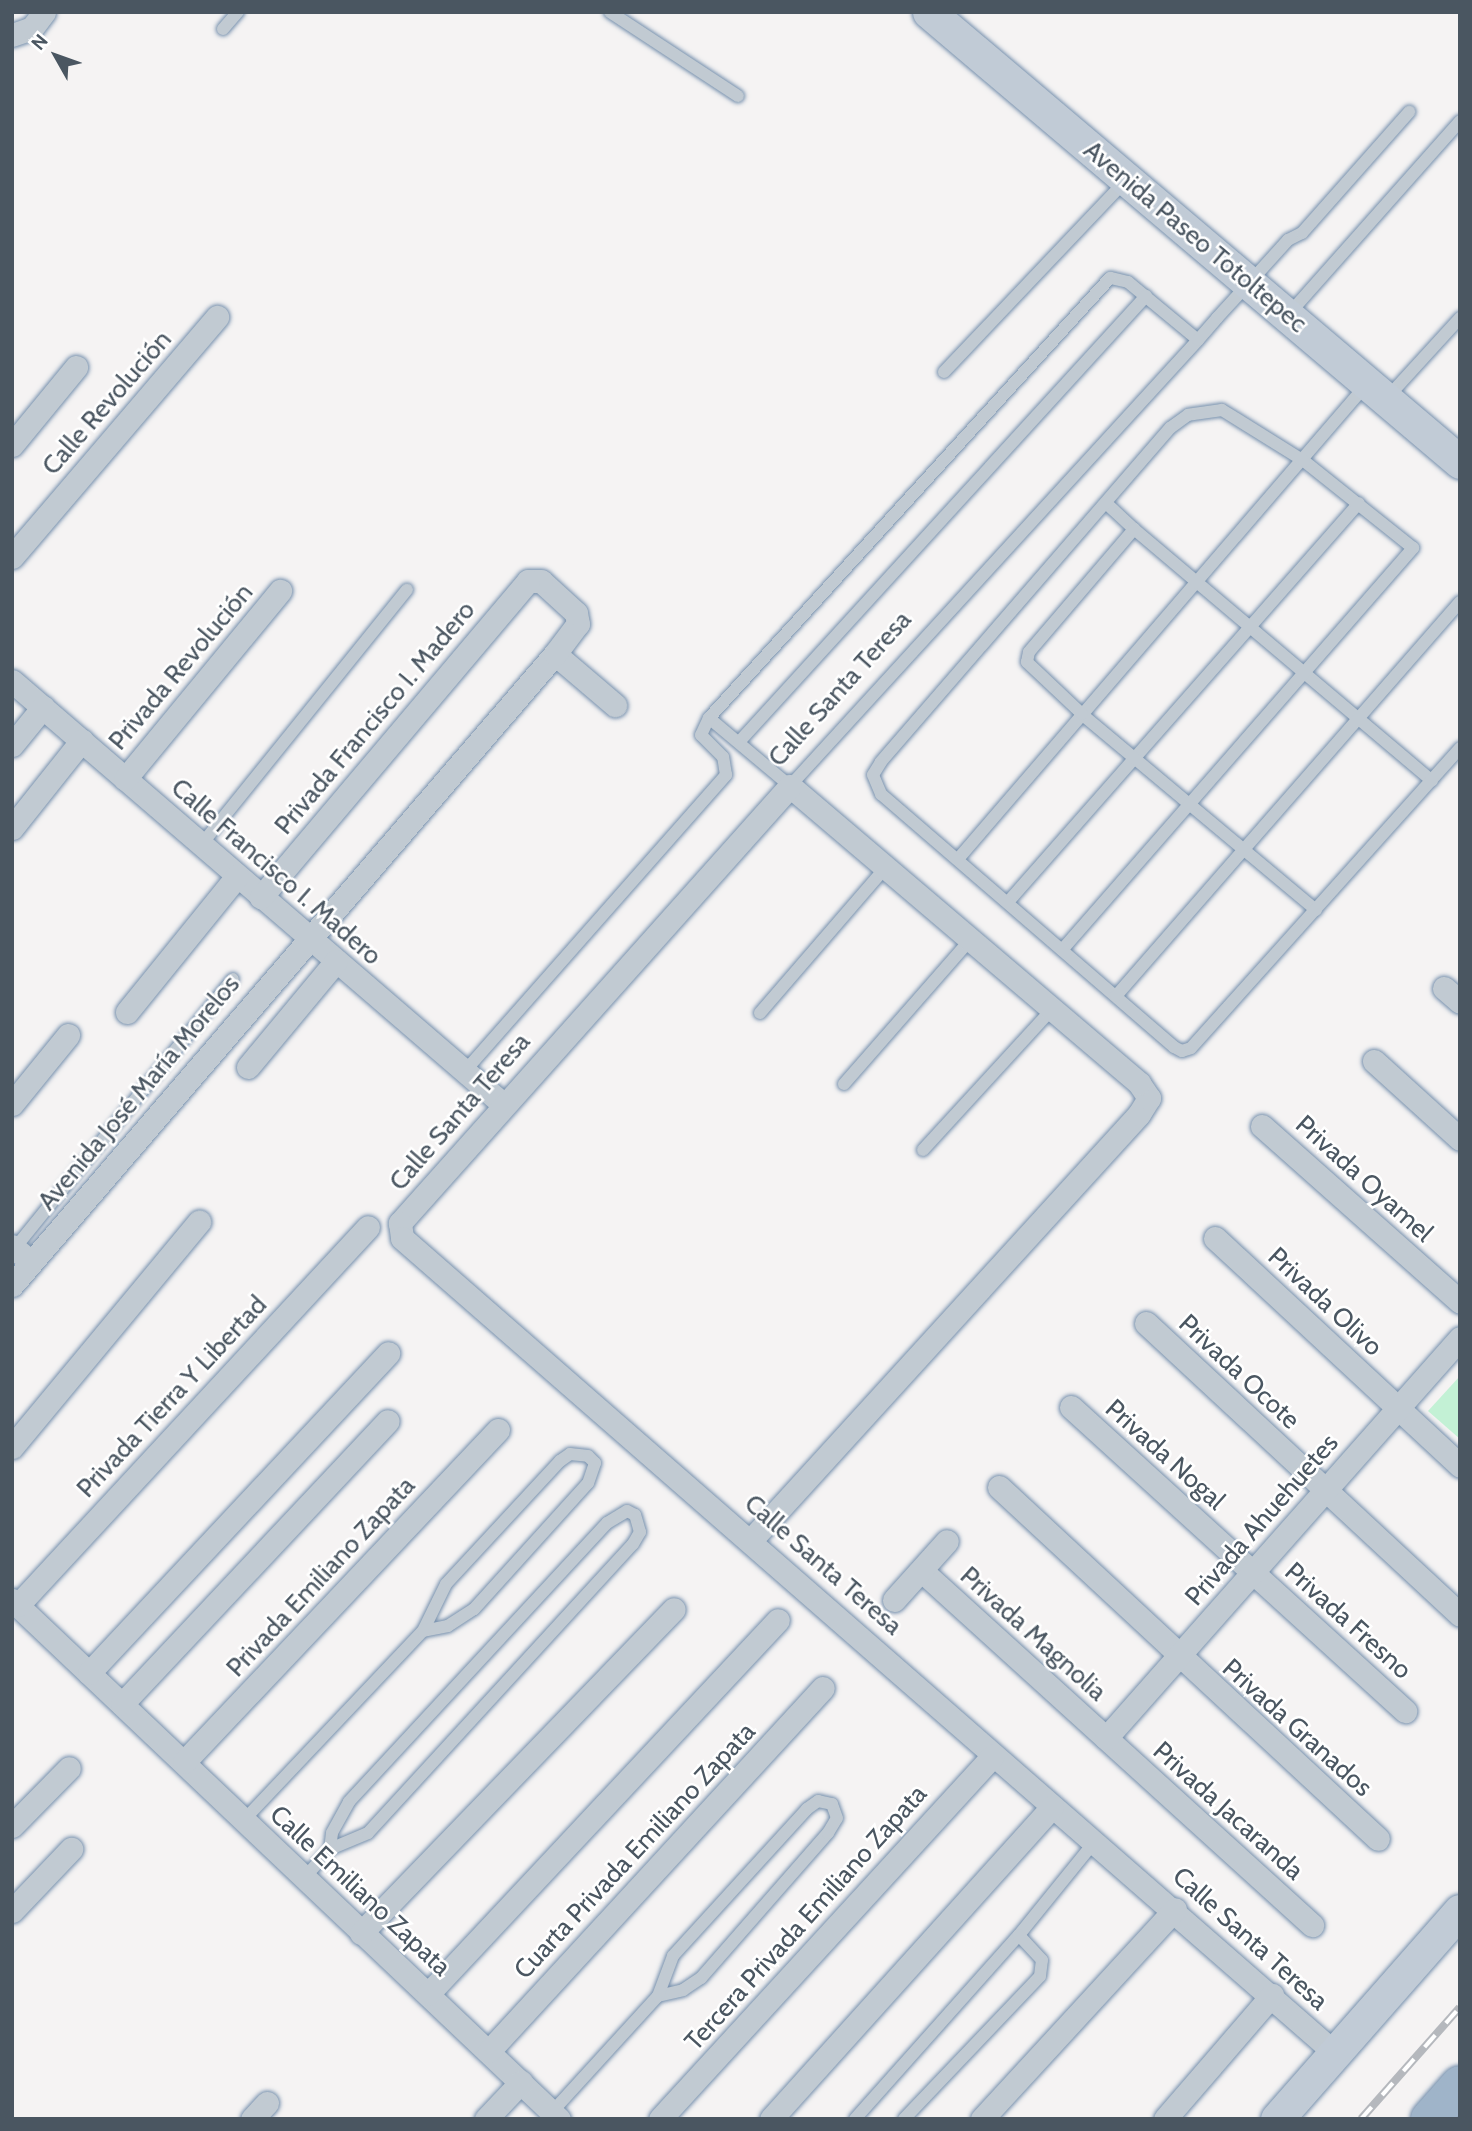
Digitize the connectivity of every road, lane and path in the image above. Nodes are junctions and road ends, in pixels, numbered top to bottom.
1 (44, 12) edge
2 (238, 12) edge
3 (610, 12) edge
4 (929, 12) edge
5 (223, 29) dead end
6 (12, 36) edge
7 (738, 96) dead end
8 (1409, 112) dead end
9 (1460, 121) edge
10 (1127, 179) junction
11 (1250, 282) junction
12 (1146, 296) junction
13 (1288, 316) junction
14 (217, 317) dead end
15 (1460, 318) edge
16 (1198, 340) junction
17 (76, 368) dead end
18 (944, 372) dead end
19 (1377, 391) junction
20 (12, 445) edge
21 (1304, 461) junction
22 (1460, 461) edge
23 (1106, 503) junction
24 (1359, 503) junction
25 (1135, 529) junction
26 (12, 557) edge
27 (534, 578) joint
28 (1198, 583) junction
29 (407, 590) dead end
30 (280, 591) dead end
31 (1460, 602) edge
32 (1248, 629) junction
33 (555, 654) junction
34 (1302, 675) junction
35 (12, 681) edge
36 (615, 705) dead end
37 (43, 707) junction
38 (1082, 714) junction
39 (709, 718) junction
40 (1359, 722) junction
41 (82, 740) junction
42 (739, 742) junction
43 (12, 745) edge
44 (1460, 748) edge
45 (1134, 758) junction
46 (125, 779) junction
47 (1432, 781) junction
48 (790, 786) junction
49 (1188, 802) junction
50 (12, 828) edge
51 (201, 845) junction
52 (1244, 849) junction
53 (958, 859) junction
54 (886, 867) junction
55 (237, 876) junction
56 (261, 897) junction
57 (1008, 902) junction
58 (1316, 910) junction
59 (309, 937) junction
60 (970, 940) junction
61 (1062, 950) junction
62 (336, 961) junction
63 (233, 979) dead end
64 (1116, 996) junction
65 (1052, 1009) junction
66 (127, 1012) dead end
67 (760, 1013) dead end
68 (68, 1035) dead end
69 (1374, 1061) dead end
70 (248, 1067) dead end
71 (465, 1071) junction
72 (844, 1084) dead end
73 (12, 1104) edge
74 (503, 1104) junction
75 (1262, 1126) dead end
76 (1460, 1139) edge
77 (923, 1150) dead end
78 (199, 1222) dead end
79 (368, 1227) dead end
80 (1215, 1238) dead end
81 (19, 1252) edge
82 (12, 1285) edge
83 (1460, 1301) edge
84 (1146, 1323) dead end
85 (1460, 1338) edge
86 (387, 1353) dead end
87 (1071, 1407) dead end
88 (1398, 1408) junction
89 (388, 1421) dead end
90 (498, 1430) dead end
91 (12, 1447) edge
92 (1460, 1466) edge
93 (999, 1487) dead end
94 (1324, 1490) junction
95 (751, 1540) junction
96 (947, 1541) dead end
97 (922, 1571) junction
98 (1253, 1572) junction
99 (894, 1600) dead end
100 (15, 1602) edge
101 (674, 1609) dead end
102 (1460, 1615) edge
103 (778, 1620) dead end
104 (424, 1631) junction
105 (1178, 1657) junction
106 (89, 1673) junction
107 (823, 1688) dead end
108 (122, 1704) junction
109 (1405, 1711) dead end
110 (1106, 1738) junction
111 (993, 1755) junction
112 (184, 1762) junction
113 (69, 1768) dead end
114 (1052, 1807) junction
115 (243, 1820) junction
116 (12, 1826) edge
117 (1378, 1839) dead end
118 (1096, 1840) junction
119 (71, 1849) dead end
120 (330, 1849) junction
121 (305, 1877) junction
122 (1175, 1909) junction
123 (12, 1911) edge
124 (1460, 1911) edge
125 (1312, 1925) dead end
126 (361, 1933) junction
127 (1019, 1935) junction
128 (428, 1994) junction
129 (1272, 1995) junction
130 (657, 1996) junction
131 (489, 2051) junction
132 (1335, 2053) junction
133 (521, 2082) junction
134 (1460, 2085) edge
135 (555, 2115) edge
136 (486, 2119) edge
137 (660, 2119) edge
138 (771, 2119) edge
139 (855, 2119) edge
140 (904, 2119) edge
141 (982, 2119) edge
142 (1165, 2119) edge
143 (1277, 2119) edge
144 (1430, 2119) edge

1 - 6 street
2 - 5 lane
3 - 7 lane
4 - 10 main road, Avenida Paseo Totoltepec
8 - 11 lane, Calle Santa Teresa
9 - 13 lane
10 - 11 main road, Avenida Paseo Totoltepec
10 - 18 lane
11 - 13 main road, Avenida Paseo Totoltepec
11 - 16 lane, Calle Santa Teresa
12 - 16 lane
12 - 39 lane
12 - 42 lane
13 - 19 main road, Avenida Paseo Totoltepec
14 - 26 street, Calle Revolución
15 - 19 lane
16 - 48 lane, Calle Santa Teresa
17 - 20 street
19 - 21 lane
19 - 22 main road, Avenida Paseo Totoltepec
21 - 23 lane
21 - 24 lane
21 - 28 lane
23 - 25 lane
23 - 53 lane
24 - 32 lane
24 - 34 lane
25 - 28 lane
25 - 38 lane
27 - 33 street, Avenida José María Morelos
27 - 56 street, Privada Francisco I. Madero
28 - 32 lane
28 - 38 lane
29 - 51 lane
30 - 46 street, Privada Revolución
31 - 40 lane
32 - 34 lane
32 - 45 lane
33 - 36 street
33 - 59 street, Avenida José María Morelos
34 - 40 lane
34 - 49 lane
35 - 37 street, Calle Francisco I. Madero
37 - 41 street, Calle Francisco I. Madero
37 - 43 street
38 - 45 lane
38 - 53 lane
39 - 42 lane
39 - 71 lane
40 - 47 lane
40 - 52 lane
41 - 46 street, Calle Francisco I. Madero
41 - 50 street
42 - 48 lane
44 - 47 lane
45 - 49 lane
45 - 57 lane
46 - 51 street, Calle Francisco I. Madero
47 - 58 lane
48 - 54 street
48 - 74 street, Calle Santa Teresa
49 - 52 lane
49 - 61 lane
51 - 55 street, Calle Francisco I. Madero
52 - 58 lane
52 - 64 lane
53 - 57 lane
54 - 60 street
54 - 67 lane
55 - 56 street, Calle Francisco I. Madero
55 - 66 street
56 - 59 street, Calle Francisco I. Madero
57 - 61 lane
58 - 64 lane
59 - 62 street, Calle Francisco I. Madero
59 - 81 street, Avenida José María Morelos
60 - 65 street
60 - 72 lane
61 - 64 lane
62 - 70 street
62 - 71 street, Calle Francisco I. Madero
63 - 81 lane
65 - 77 lane
65 - 95 street
68 - 73 street
69 - 76 street
71 - 74 street, Calle Francisco I. Madero
74 - 95 street, Calle Santa Teresa
75 - 83 street, Privada Oyamel
78 - 91 street
79 - 100 street, Privada Tierra Y Libertad
80 - 88 street, Privada Olivo
81 - 82 street, Avenida José María Morelos
84 - 94 street, Privada Ocote
85 - 88 street, Privada Ahuehuetes
86 - 106 street
87 - 98 street, Privada Nogal
88 - 92 street, Privada Olivo
88 - 94 street, Privada Ahuehuetes
89 - 108 street
90 - 112 street, Privada Emiliano Zapata
93 - 105 street, Privada Granados
94 - 98 street, Privada Ahuehuetes
94 - 102 street, Privada Ocote
95 - 111 street, Calle Santa Teresa
96 - 97 street, Privada Magnolia
97 - 99 street, Privada Magnolia
97 - 110 street, Privada Magnolia
98 - 105 street, Privada Ahuehuetes
98 - 109 street, Privada Fresno
100 - 106 street, Calle Emiliano Zapata
101 - 126 street
103 - 128 street
104 - 104 lane
104 - 115 lane
105 - 110 street, Privada Ahuehuetes
105 - 117 street, Privada Granados
106 - 108 street, Calle Emiliano Zapata
107 - 131 street, Cuarta Privada Emiliano Zapata
108 - 112 street, Calle Emiliano Zapata
110 - 125 street, Privada Jacaranda
111 - 114 street, Calle Santa Teresa
111 - 137 street, Tercera Privada Emiliano Zapata
112 - 115 street, Calle Emiliano Zapata
113 - 116 street
114 - 118 street, Calle Santa Teresa
114 - 138 street
115 - 121 street, Calle Emiliano Zapata
118 - 122 street, Calle Santa Teresa
118 - 127 lane
119 - 123 street
120 - 120 lane
120 - 121 lane
121 - 126 street, Calle Emiliano Zapata
122 - 129 street, Calle Santa Teresa
122 - 141 street
124 - 132 main road
126 - 128 street, Calle Emiliano Zapata
127 - 139 lane
127 - 140 lane
128 - 131 street, Calle Emiliano Zapata
129 - 132 street, Calle Santa Teresa
129 - 142 street
130 - 130 lane
130 - 135 lane
131 - 133 street, Calle Emiliano Zapata
132 - 143 main road
133 - 135 street, Calle Emiliano Zapata
133 - 136 street
134 - 144 highway

